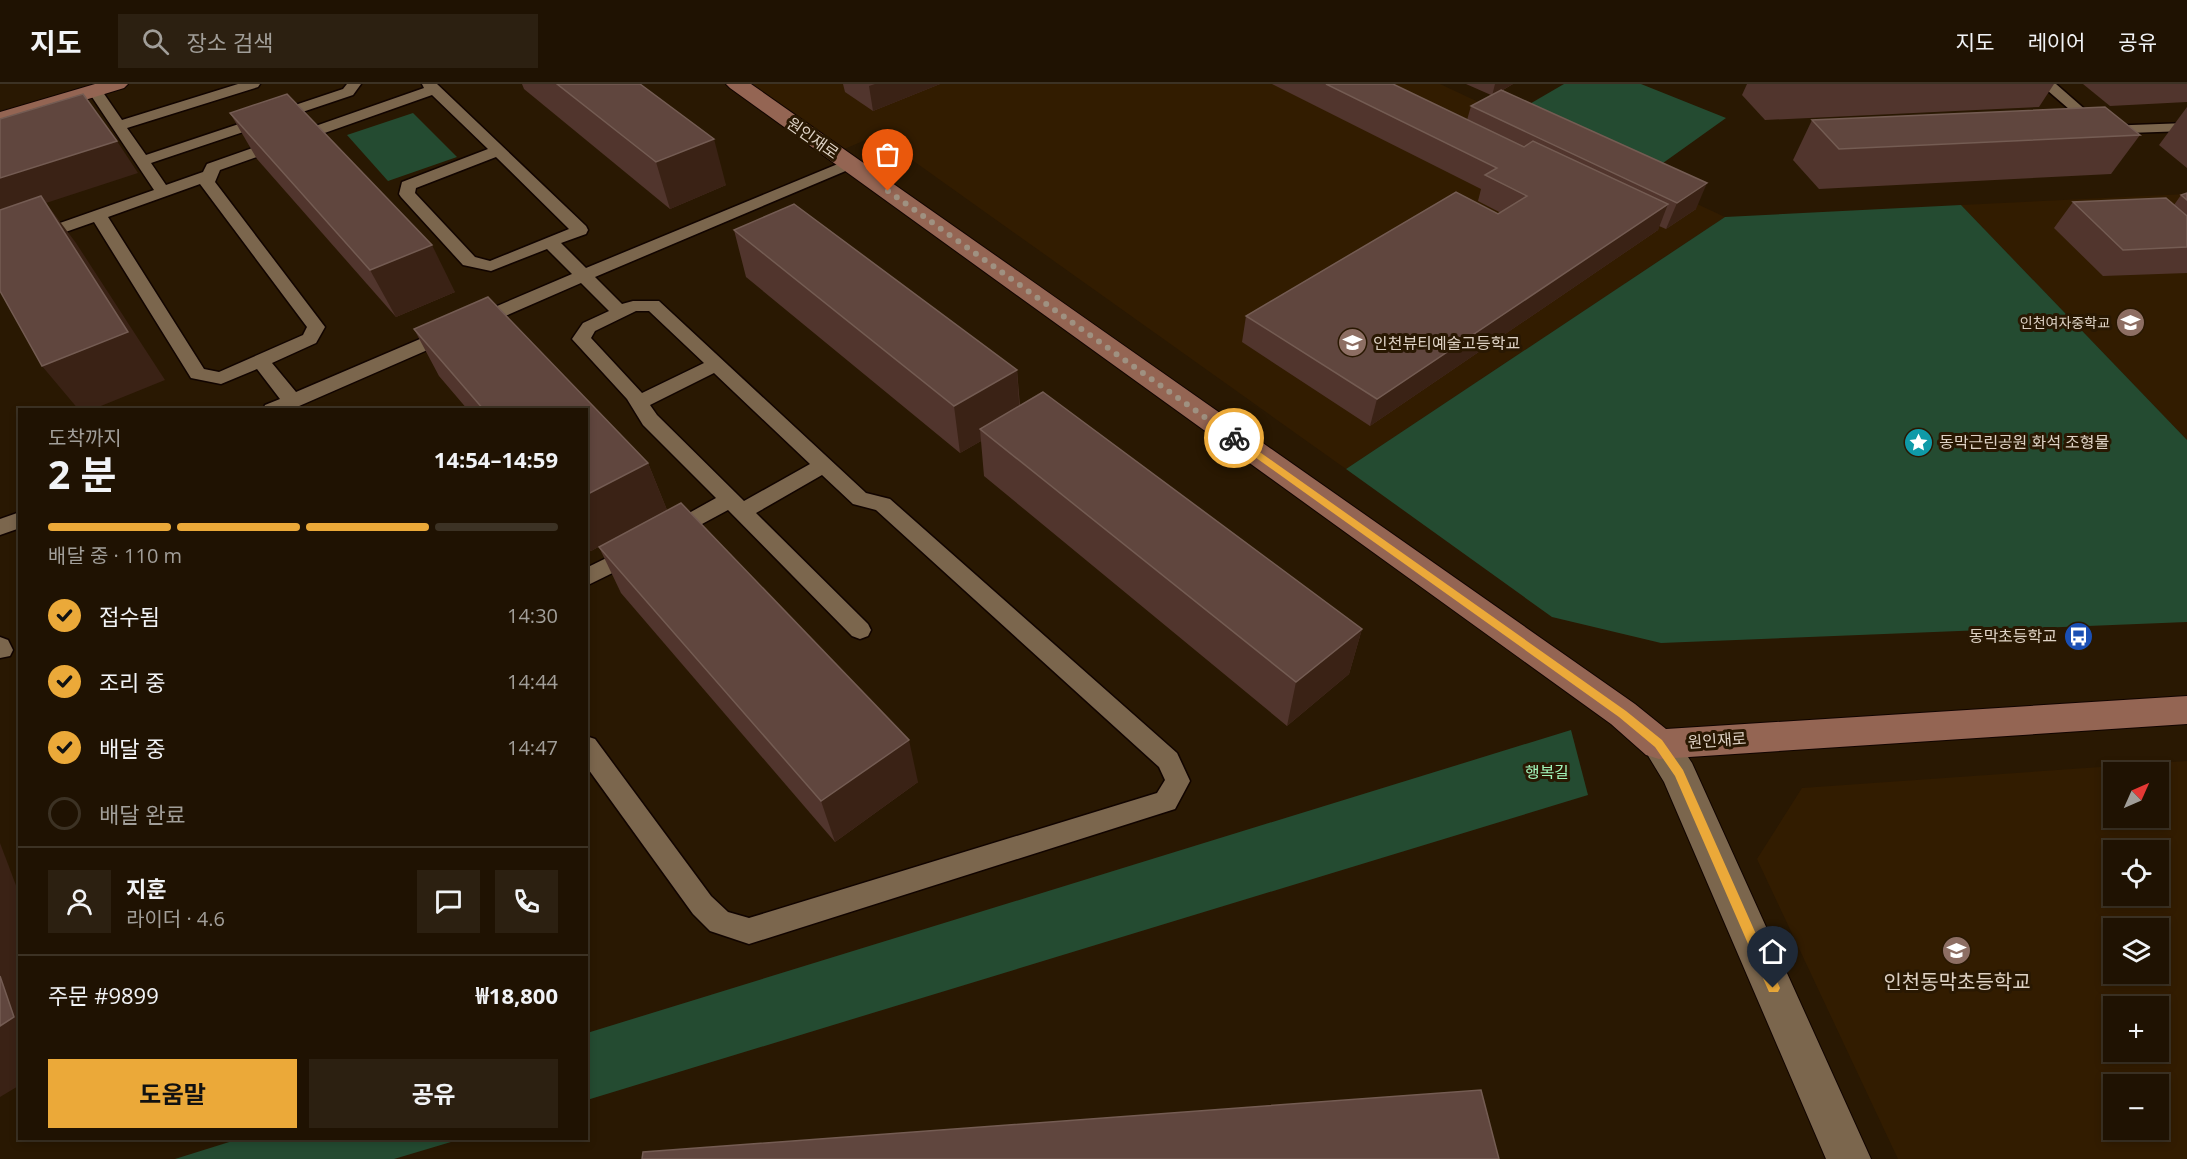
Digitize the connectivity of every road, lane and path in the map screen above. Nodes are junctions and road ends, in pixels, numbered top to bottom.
1 (117, 84) edge
2 (253, 84) edge
3 (354, 84) edge
4 (737, 84) edge
5 (2047, 84) edge
6 (431, 86) edge
7 (95, 91) junction
8 (0, 119) edge
9 (118, 126) junction
10 (2187, 128) edge
11 (2101, 131) junction
12 (2077, 132) edge
13 (498, 151) junction
14 (142, 161) junction
15 (850, 164) junction
16 (210, 175) junction
17 (163, 192) junction
18 (99, 216) junction
19 (550, 242) junction
20 (0, 250) edge
21 (582, 276) junction
22 (620, 312) junction
23 (261, 360) junction
24 (717, 364) junction
25 (292, 401) junction
26 (639, 402) junction
27 (276, 408) edge
28 (824, 465) junction
29 (736, 506) junction
30 (18, 520) edge
31 (0, 527) edge
32 (588, 577) edge
33 (860, 630) dead end
34 (2187, 710) edge
35 (1659, 744) junction
36 (588, 749) edge
37 (1849, 1159) edge

1 - 7 main road
2 - 9 lane
3 - 14 lane
4 - 15 main road, 원인재로
5 - 11 lane
6 - 13 lane
6 - 16 lane
7 - 8 main road
7 - 9 lane
9 - 14 lane
10 - 11 lane
11 - 12 lane
13 - 19 lane
13 - 19 lane
14 - 17 lane
15 - 21 lane
15 - 35 main road, 원인재로
16 - 17 lane
16 - 23 lane
17 - 18 lane
18 - 20 lane
18 - 23 lane
19 - 21 lane
21 - 22 lane
21 - 25 lane
22 - 24 lane
22 - 26 lane
23 - 25 lane
24 - 26 lane
24 - 28 lane
25 - 27 lane
26 - 29 lane
28 - 29 lane
28 - 36 lane
29 - 32 lane
29 - 33 lane
30 - 31 lane
34 - 35 main road, 원인재로
35 - 37 street

